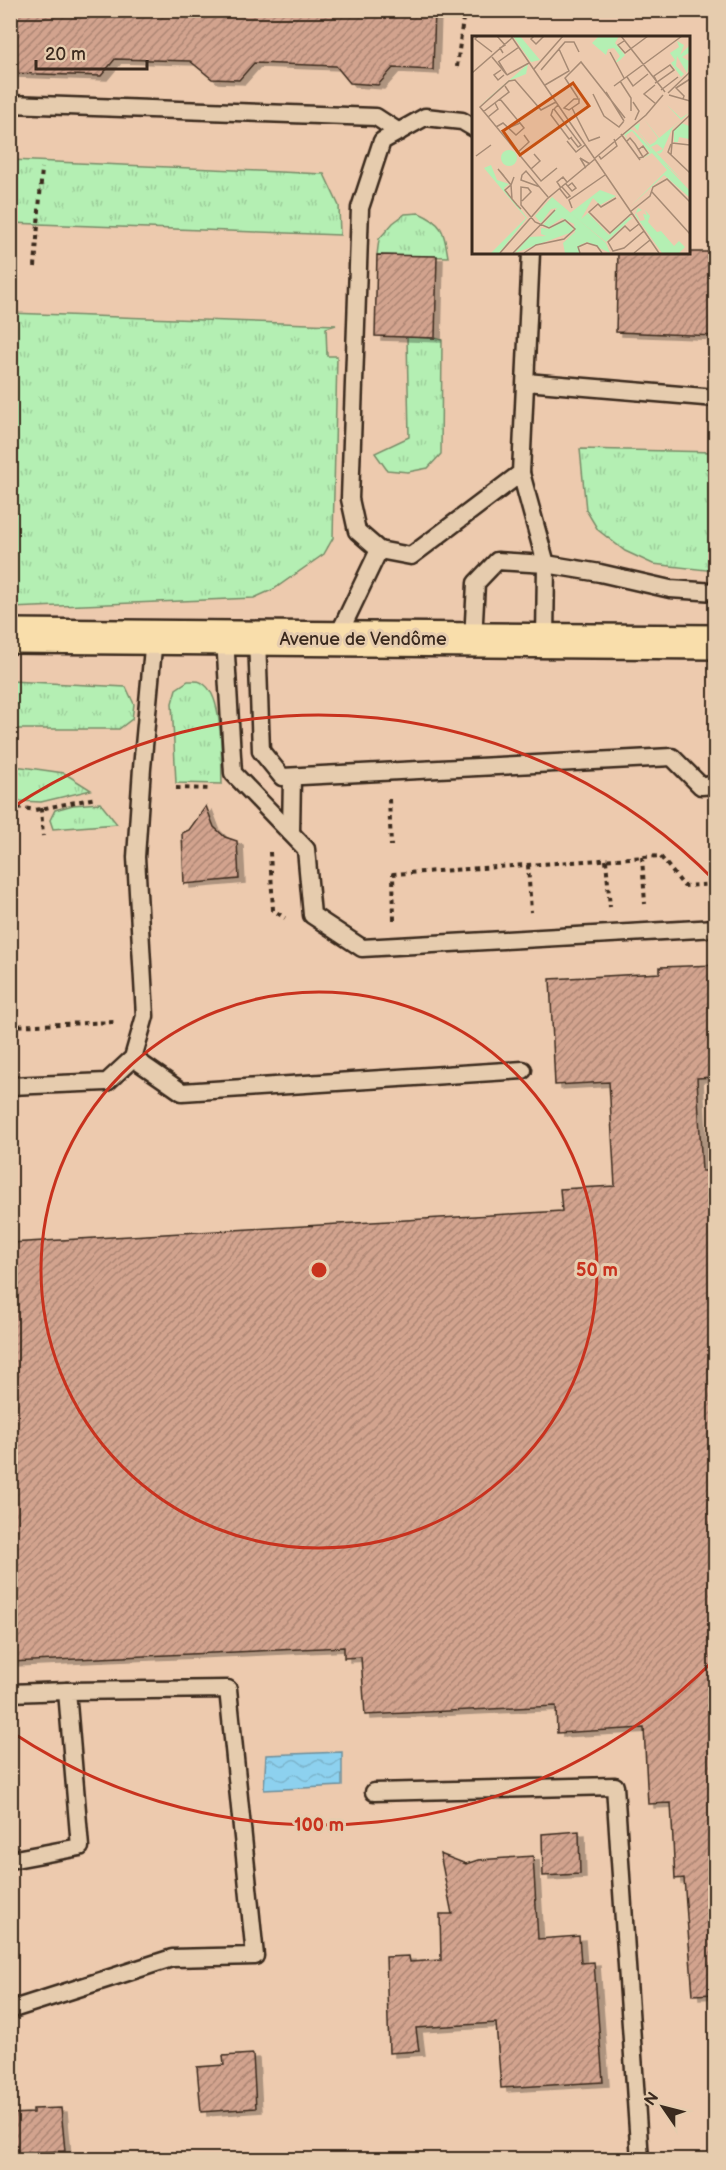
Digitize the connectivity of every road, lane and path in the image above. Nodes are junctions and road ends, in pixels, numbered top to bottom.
1 (464, 10) edge
2 (457, 68) dead end
3 (10, 104) edge
4 (472, 127) edge
5 (399, 132) junction
6 (42, 168) dead end
7 (531, 254) edge
8 (35, 267) dead end
9 (525, 382) junction
10 (716, 398) edge
11 (521, 473) junction
12 (379, 550) junction
13 (546, 564) junction
14 (716, 591) edge
15 (10, 636) edge
16 (154, 637) junction
17 (241, 638) junction
18 (336, 640) junction
19 (473, 640) junction
20 (545, 640) junction
21 (716, 642) edge
22 (292, 777) junction
23 (716, 785) edge
24 (176, 788) dead end
25 (214, 789) dead end
26 (96, 798) dead end
27 (10, 802) edge
28 (41, 808) junction
29 (291, 833) junction
30 (43, 836) dead end
31 (270, 845) dead end
32 (642, 857) junction
33 (606, 860) junction
34 (528, 865) junction
35 (716, 884) edge
36 (645, 905) dead end
37 (610, 918) dead end
38 (394, 921) dead end
39 (291, 922) dead end
40 (532, 924) dead end
41 (716, 928) edge
42 (120, 1022) dead end
43 (10, 1026) edge
44 (133, 1058) junction
45 (523, 1070) dead end
46 (10, 1086) edge
47 (67, 1691) junction
48 (10, 1693) edge
49 (374, 1792) dead end
50 (10, 1860) edge
51 (10, 2010) edge
52 (640, 2160) edge

1 - 2 path
3 - 5 lane
4 - 5 lane
5 - 12 lane
6 - 8 path
7 - 9 lane
9 - 10 lane
9 - 11 lane
11 - 12 lane
11 - 13 lane
12 - 18 lane
13 - 14 lane
13 - 19 lane
13 - 20 lane
15 - 16 main road, Avenue de Vendôme
16 - 17 main road, Avenue de Vendôme
16 - 44 lane
17 - 18 main road, Avenue de Vendôme
17 - 22 lane
17 - 29 lane
18 - 19 main road, Avenue de Vendôme
19 - 20 main road, Avenue de Vendôme
20 - 21 main road, Avenue de Vendôme
22 - 23 lane
22 - 29 lane
24 - 25 path
26 - 28 path
27 - 28 path
28 - 30 path
29 - 41 lane
31 - 39 path
32 - 33 path
32 - 35 path
32 - 36 path
33 - 34 path
33 - 37 path
34 - 38 path
34 - 40 path
42 - 43 path
44 - 45 lane
44 - 46 lane
47 - 48 lane
47 - 50 lane
47 - 51 lane
49 - 52 lane

